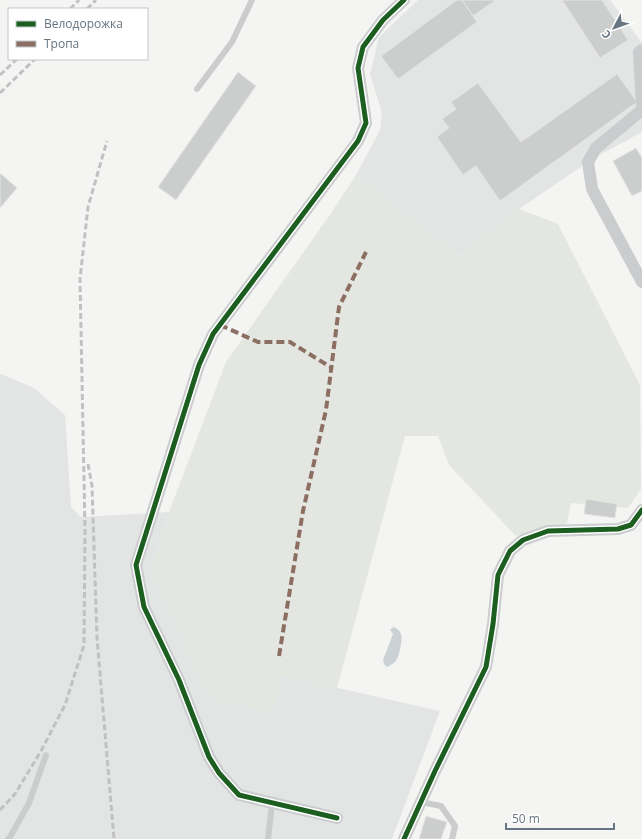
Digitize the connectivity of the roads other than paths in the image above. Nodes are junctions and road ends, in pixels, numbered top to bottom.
1 (252, 0) edge
2 (404, 0) edge
3 (642, 50) edge
4 (196, 89) dead end
5 (642, 104) edge
6 (642, 110) edge
7 (642, 282) edge
8 (642, 510) edge
9 (46, 755) dead end
10 (421, 802) junction
11 (272, 803) junction
12 (337, 818) dead end
13 (8, 839) edge
14 (268, 839) edge
15 (404, 839) edge
16 (452, 839) edge

1 - 4 lane
2 - 11 street
3 - 5 street
6 - 7 street
8 - 10 street
9 - 13 lane
10 - 15 street
10 - 16 lane
11 - 12 street
11 - 14 lane

